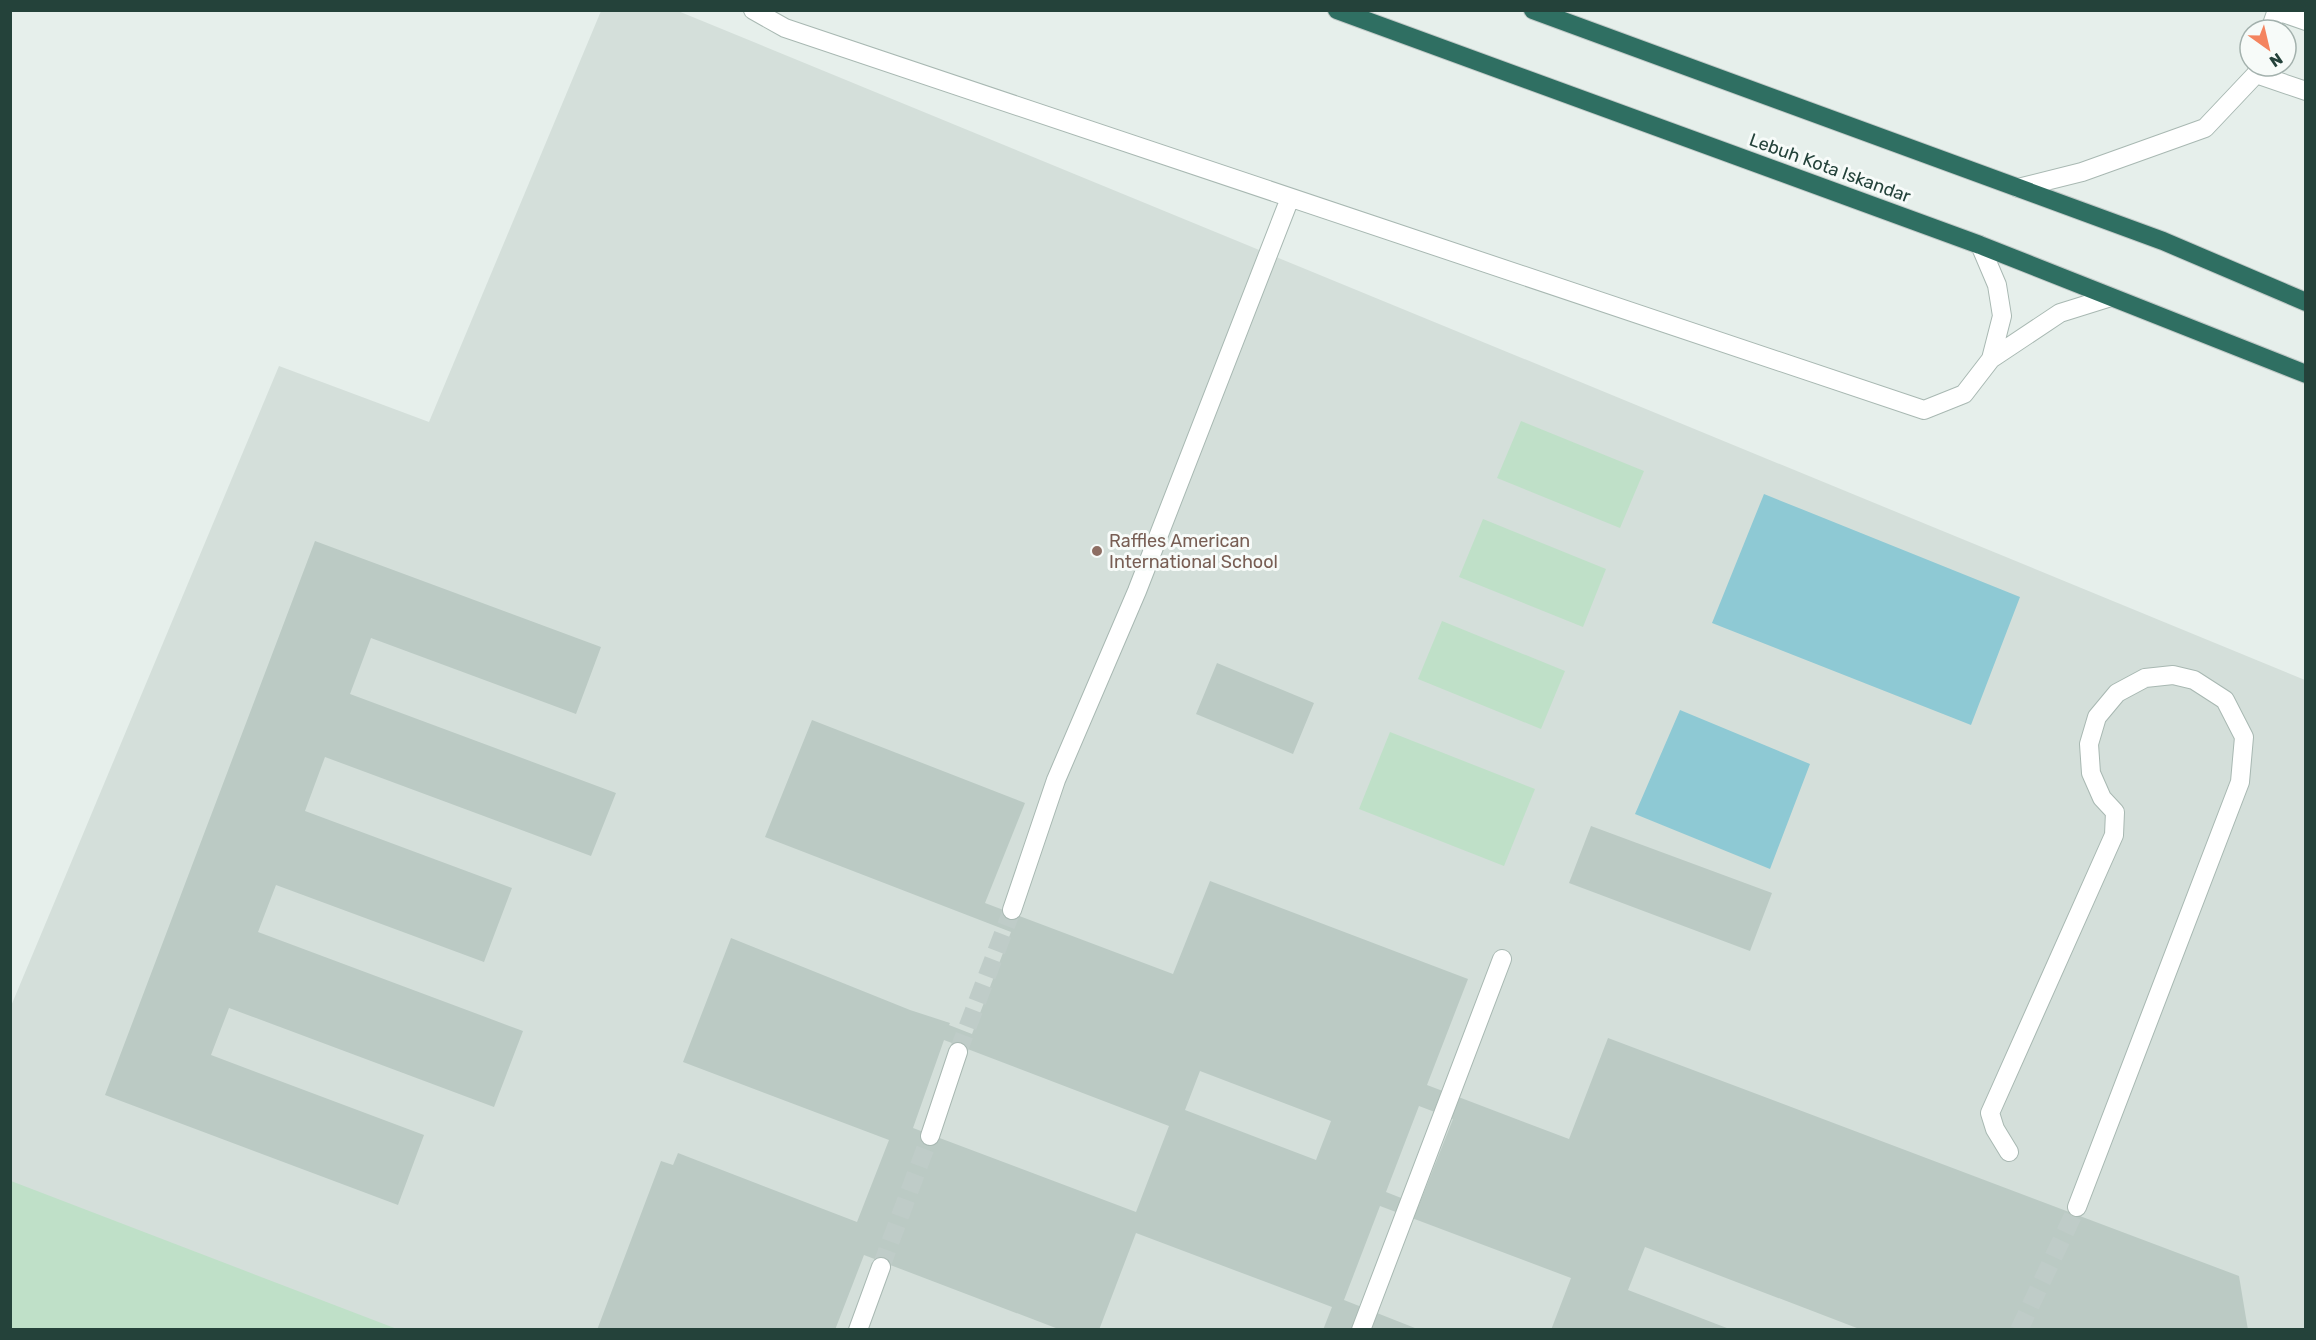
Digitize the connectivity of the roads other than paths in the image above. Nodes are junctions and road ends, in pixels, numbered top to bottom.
1 (753, 10) edge
2 (1336, 10) edge
3 (1533, 10) edge
4 (2277, 11) edge
5 (2306, 21) edge
6 (2250, 78) edge
7 (2276, 78) edge
8 (2306, 91) edge
9 (2018, 188) junction
10 (1290, 198) junction
11 (1980, 245) junction
12 (2108, 298) junction
13 (2306, 302) edge
14 (1991, 359) junction
15 (2306, 374) edge
16 (1012, 910) tunnel mouth
17 (1502, 959) dead end
18 (958, 1052) tunnel mouth
19 (930, 1136) tunnel mouth
20 (2009, 1152) dead end
21 (2077, 1207) tunnel mouth
22 (881, 1267) tunnel mouth
23 (858, 1329) edge
24 (1361, 1329) edge

1 - 10 lane
2 - 11 highway, Lebuh Kota Iskandar
3 - 9 highway
4 - 5 lane
6 - 9 lane
7 - 8 lane
9 - 13 highway
10 - 14 lane
10 - 16 lane
11 - 12 highway, Lebuh Kota Iskandar
11 - 14 lane
12 - 14 lane
12 - 15 highway, Lebuh Kota Iskandar
17 - 24 lane
18 - 19 lane
20 - 21 lane
22 - 23 lane

